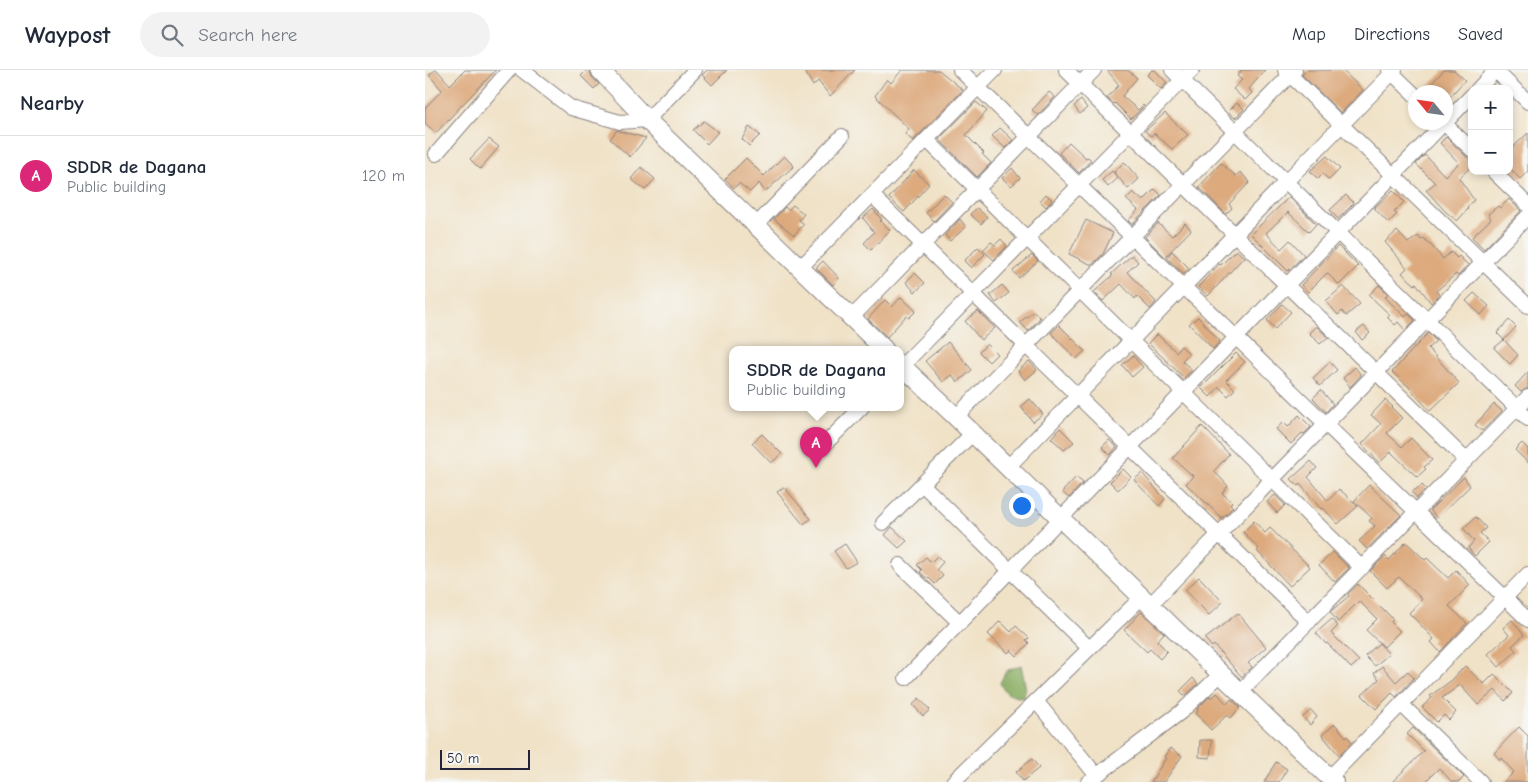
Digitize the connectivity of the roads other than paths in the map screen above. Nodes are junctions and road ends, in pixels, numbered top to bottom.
1 (509, 70) edge
2 (522, 70) edge
3 (599, 70) edge
4 (695, 70) edge
5 (960, 70) edge
6 (995, 70) edge
7 (1066, 70) edge
8 (1094, 70) edge
9 (1172, 70) edge
10 (1496, 70) edge
11 (1392, 71) edge
12 (1290, 72) edge
13 (1187, 75) edge
14 (1081, 84) junction
15 (1482, 85) edge
16 (978, 88) junction
17 (1408, 88) edge
18 (1468, 99) edge
19 (1528, 102) edge
20 (1453, 114) edge
21 (647, 120) junction
22 (1342, 125) junction
23 (1437, 130) edge
24 (1451, 130) edge
25 (1235, 132) junction
26 (1131, 133) junction
27 (843, 136) dead end
28 (1029, 137) junction
29 (927, 140) junction
30 (1468, 146) edge
31 (436, 154) dead end
32 (1394, 175) junction
33 (1497, 175) edge
34 (1286, 182) junction
35 (1183, 184) junction
36 (1079, 185) junction
37 (977, 189) junction
38 (873, 196) junction
39 (1528, 205) edge
40 (1528, 216) edge
41 (756, 225) junction
42 (1338, 233) junction
43 (1235, 234) junction
44 (1132, 237) junction
45 (1027, 238) junction
46 (923, 245) junction
47 (1483, 262) junction
48 (800, 268) junction
49 (1287, 285) junction
50 (1184, 287) junction
51 (1080, 290) junction
52 (973, 294) junction
53 (1528, 306) edge
54 (851, 317) junction
55 (1427, 320) junction
56 (1236, 338) junction
57 (1131, 341) junction
58 (881, 346) edge
59 (1026, 346) junction
60 (904, 362) edge
61 (904, 370) edge
62 (1376, 372) junction
63 (1183, 392) junction
64 (1077, 396) junction
65 (1528, 397) edge
66 (1517, 408) junction
67 (858, 411) edge
68 (957, 417) junction
69 (1528, 420) edge
70 (1325, 424) junction
71 (973, 433) junction
72 (826, 444) dead end
73 (1130, 447) junction
74 (1466, 460) junction
75 (1008, 467) junction
76 (1272, 480) junction
77 (922, 484) junction
78 (1416, 512) junction
79 (1061, 518) junction
80 (883, 523) dead end
81 (1219, 534) junction
82 (900, 565) dead end
83 (1361, 568) junction
84 (1010, 571) junction
85 (1528, 574) edge
86 (1505, 598) junction
87 (1146, 601) junction
88 (1528, 620) edge
89 (1309, 622) junction
90 (960, 623) junction
91 (1089, 648) junction
92 (1221, 674) junction
93 (906, 678) dead end
94 (1240, 692) junction
95 (1036, 701) junction
96 (1401, 704) junction
97 (1092, 779) edge
98 (1332, 780) edge
99 (953, 782) edge
100 (1481, 782) edge

1 - 31 street
2 - 21 street
3 - 21 street
4 - 21 street
5 - 16 street
6 - 16 street
7 - 14 street
8 - 14 street
9 - 13 street
10 - 15 street
10 - 19 street
11 - 17 street
11 - 22 street
12 - 22 street
12 - 25 street
13 - 25 street
13 - 26 street
14 - 26 street
14 - 28 street
16 - 28 street
16 - 29 street
18 - 20 street
21 - 41 street
22 - 32 street
22 - 34 street
23 - 32 street
24 - 30 street
25 - 34 street
25 - 35 street
26 - 35 street
26 - 36 street
27 - 41 street
28 - 36 street
28 - 37 street
29 - 37 street
29 - 38 street
32 - 42 street
32 - 47 street
33 - 39 street
34 - 42 street
34 - 43 street
35 - 43 street
35 - 44 street
36 - 44 street
36 - 45 street
37 - 45 street
37 - 46 street
38 - 46 street
38 - 48 street
40 - 47 street
41 - 48 street
42 - 49 street
42 - 55 street
43 - 49 street
43 - 50 street
44 - 50 street
44 - 51 street
45 - 51 street
45 - 52 street
46 - 52 street
46 - 54 street
47 - 53 street
47 - 55 street
48 - 54 street
49 - 56 street
49 - 62 street
50 - 56 street
50 - 57 street
51 - 57 street
51 - 59 street
52 - 59 street
52 - 60 street
54 - 58 street
55 - 62 street
55 - 66 street
56 - 63 street
56 - 70 street
57 - 63 street
57 - 64 street
59 - 64 street
59 - 68 street
61 - 68 street
62 - 70 street
62 - 74 street
63 - 73 street
63 - 76 street
64 - 73 street
64 - 75 street
65 - 66 street
66 - 69 street
66 - 74 street
67 - 72 street
68 - 71 street
70 - 76 street
70 - 78 street
71 - 75 street
71 - 77 street
73 - 79 street
73 - 81 street
74 - 78 street
75 - 79 street
76 - 81 street
76 - 83 street
77 - 80 street
77 - 84 street
78 - 83 street
78 - 86 street
79 - 84 street
79 - 87 street
81 - 87 street
81 - 89 street
82 - 90 street
83 - 89 street
84 - 90 street
84 - 91 street
85 - 86 street
86 - 88 street
86 - 96 street
87 - 91 street
87 - 92 street
89 - 94 street
90 - 93 street
91 - 95 street
92 - 94 street
92 - 97 street
94 - 98 street
95 - 97 street
95 - 99 street
96 - 98 street
96 - 100 street

